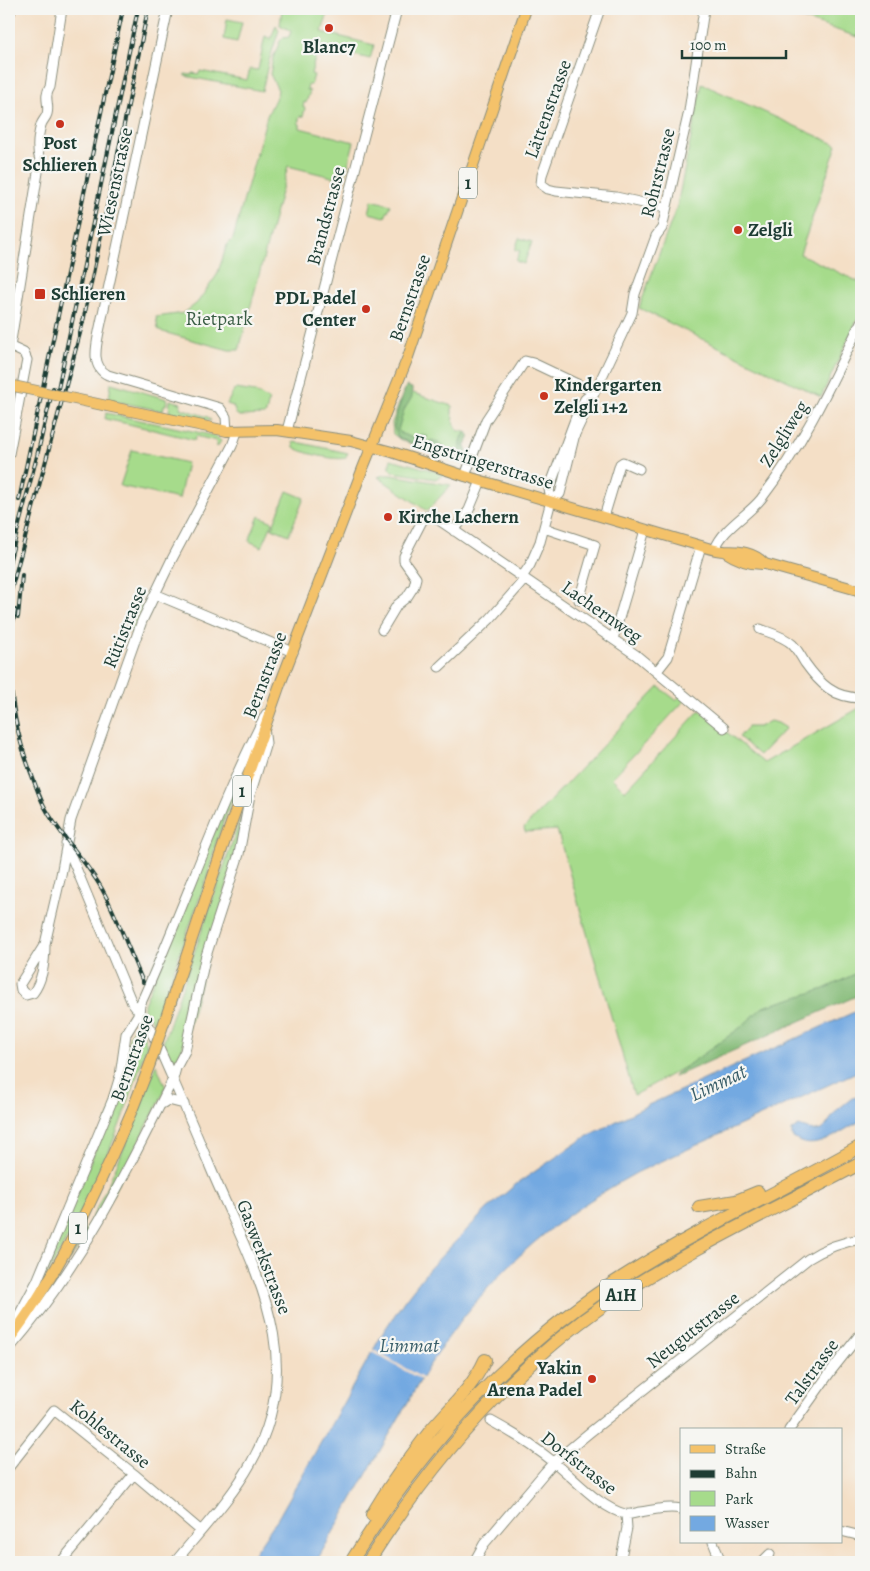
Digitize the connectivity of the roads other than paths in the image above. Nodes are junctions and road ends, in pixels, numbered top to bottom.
1 (62, 9) edge
2 (168, 9) edge
3 (397, 9) edge
4 (526, 9) edge
5 (600, 9) edge
6 (704, 9) edge
7 (666, 208) junction
8 (861, 322) edge
9 (10, 347) edge
10 (9, 385) edge
11 (594, 392) junction
12 (232, 431) junction
13 (287, 431) junction
14 (372, 447) junction
15 (9, 454) edge
16 (639, 469) dead end
17 (465, 476) junction
18 (481, 481) junction
19 (551, 501) junction
20 (604, 518) junction
21 (544, 528) junction
22 (645, 530) junction
23 (454, 531) junction
24 (701, 546) junction
25 (720, 550) junction
26 (523, 578) junction
27 (861, 591) edge
28 (155, 594) junction
29 (579, 600) dead end
30 (760, 629) dead end
31 (382, 630) dead end
32 (613, 639) junction
33 (293, 652) junction
34 (440, 667) dead end
35 (657, 671) junction
36 (276, 694) junction
37 (861, 698) edge
38 (264, 728) junction
39 (724, 728) dead end
40 (66, 844) junction
41 (45, 944) junction
42 (139, 1013) junction
43 (173, 1079) junction
44 (184, 1104) junction
45 (160, 1105) junction
46 (861, 1146) edge
47 (861, 1163) edge
48 (819, 1169) junction
49 (699, 1207) dead end
50 (861, 1239) edge
51 (861, 1333) edge
52 (9, 1334) edge
53 (9, 1340) edge
54 (9, 1349) edge
55 (485, 1360) dead end
56 (491, 1421) dead end
57 (790, 1428) edge
58 (554, 1462) junction
59 (9, 1467) edge
60 (134, 1474) junction
61 (680, 1509) edge
62 (626, 1515) junction
63 (200, 1531) junction
64 (842, 1531) edge
65 (861, 1534) edge
66 (714, 1544) edge
67 (770, 1554) dead end
68 (61, 1562) edge
69 (176, 1562) edge
70 (346, 1562) edge
71 (351, 1562) edge
72 (368, 1562) edge
73 (474, 1562) edge
74 (620, 1562) edge
75 (721, 1562) edge
76 (762, 1562) edge

1 - 9 street
2 - 12 street, Wiesenstrasse
3 - 13 street, Brandstrasse
4 - 14 main road, Bernstrasse / 1
5 - 7 street, Lättenstrasse
6 - 7 street, Rohrstrasse
7 - 11 street, Rohrstrasse
8 - 25 street, Zelgliweg
9 - 15 street
10 - 12 main road, Engstringerstrasse, bridge
11 - 17 street
11 - 19 street, Rohrstrasse
12 - 13 main road, Engstringerstrasse
12 - 28 street, Rütistrasse
13 - 14 main road, Engstringerstrasse
14 - 17 main road, Engstringerstrasse
14 - 33 main road, Bernstrasse / 1
16 - 20 street
17 - 18 main road, Engstringerstrasse
18 - 19 main road, Engstringerstrasse
18 - 23 street
19 - 20 main road, Engstringerstrasse
19 - 21 street, Rohrstrasse
20 - 22 main road, Engstringerstrasse
21 - 26 street, Rohrstrasse
21 - 29 street
22 - 24 main road, Engstringerstrasse
22 - 32 street
23 - 26 street, Lachernweg
23 - 31 street, Lachernweg
24 - 25 main road, Engstringerstrasse
24 - 35 street
25 - 27 main road, Engstringerstrasse
26 - 32 street, Lachernweg
26 - 34 street, Rohrstrasse
28 - 33 street
28 - 40 street, Rütistrasse
30 - 37 street
32 - 35 street, Lachernweg
33 - 36 main road, Bernstrasse / 1
35 - 39 street, Lachernweg
36 - 38 main road, Bernstrasse / 1
36 - 42 street
38 - 43 street
38 - 53 main road, Bernstrasse / 1, bridge
40 - 41 street, Rütistrasse
40 - 42 street
41 - 41 street
42 - 43 street, Gaswerkstrasse
42 - 52 street
43 - 44 street, Gaswerkstrasse
43 - 45 street
44 - 45 street
44 - 63 street, Gaswerkstrasse
45 - 54 street
46 - 48 highway, A1H
47 - 72 highway, A1H
48 - 49 highway
48 - 71 highway, A1H
50 - 58 street, Neugutstrasse
51 - 57 street, Talstrasse
55 - 70 highway
56 - 58 street, Dorfstrasse
58 - 62 street, Dorfstrasse
58 - 73 street, Neugutstrasse
59 - 60 street, Kohlestrasse
60 - 63 street, Kohlestrasse
60 - 68 street
61 - 62 street, Dorfstrasse
62 - 74 street
63 - 69 street, Gaswerkstrasse
64 - 65 street
66 - 75 street
67 - 76 street

